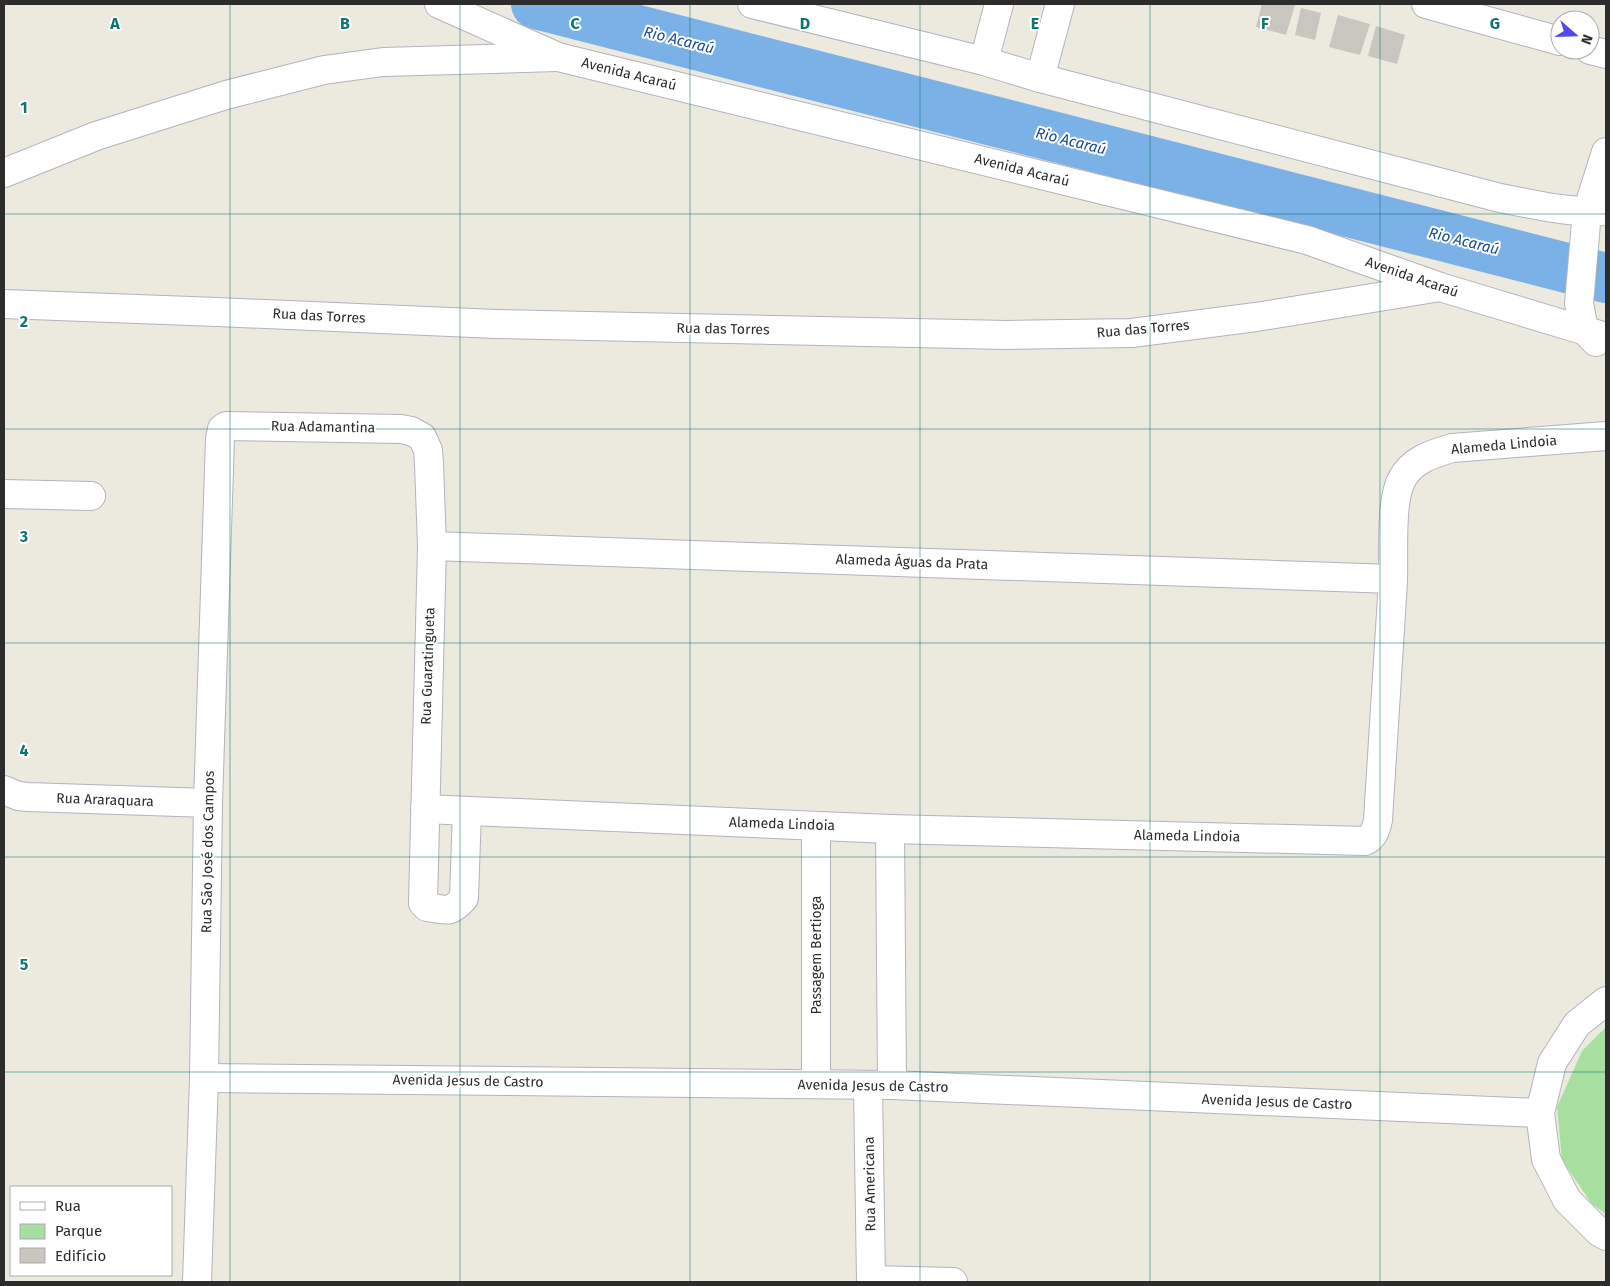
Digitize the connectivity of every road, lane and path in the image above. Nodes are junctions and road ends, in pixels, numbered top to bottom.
1 (439, 4) edge
2 (752, 4) edge
3 (999, 4) edge
4 (1060, 4) edge
5 (1426, 4) edge
6 (1550, 38) edge
7 (558, 57) junction
8 (984, 61) junction
9 (1040, 78) junction
10 (1606, 152) edge
11 (4, 173) edge
12 (1597, 212) edge
13 (1440, 287) junction
14 (4, 304) edge
15 (1595, 334) edge
16 (1606, 351) edge
17 (229, 425) joint
18 (416, 434) joint
19 (1606, 436) edge
20 (4, 494) edge
21 (91, 496) dead end
22 (432, 546) junction
23 (1393, 578) junction
24 (4, 790) edge
25 (208, 803) junction
26 (425, 809) junction
27 (466, 811) junction
28 (816, 826) junction
29 (890, 829) junction
30 (1606, 1001) edge
31 (204, 1078) junction
32 (816, 1084) junction
33 (880, 1085) junction
34 (1540, 1113) junction
35 (1606, 1236) edge
36 (871, 1281) edge
37 (197, 1282) edge
38 (953, 1282) edge

1 - 7 street, Avenida Acaraú
2 - 8 street
3 - 8 street
4 - 9 street
5 - 6 street
7 - 11 street
7 - 13 street, Avenida Acaraú
8 - 9 street
9 - 12 street
10 - 12 street
12 - 15 street
13 - 14 street, Rua das Torres
13 - 15 street, Avenida Acaraú
15 - 16 street
17 - 18 street, Rua Adamantina
17 - 25 street, Rua São José dos Campos
18 - 22 street, Rua Guaratingueta
19 - 23 street, Alameda Lindoia
20 - 21 street
22 - 23 street, Alameda Águas da Prata
22 - 26 street, Rua Guaratingueta
23 - 29 street, Alameda Lindoia
24 - 25 street, Rua Araraquara
25 - 31 street, Rua São José dos Campos
26 - 27 street, Alameda Lindoia
26 - 27 street, Rua Guaratingueta
27 - 28 street, Alameda Lindoia
28 - 29 street, Alameda Lindoia
28 - 32 street, Passagem Bertioga
29 - 33 street
30 - 34 street
31 - 32 street, Avenida Jesus de Castro
31 - 37 street, Rua São José dos Campos
32 - 33 street, Avenida Jesus de Castro
33 - 34 street, Avenida Jesus de Castro
33 - 36 street, Rua Americana
34 - 35 street
36 - 38 street

